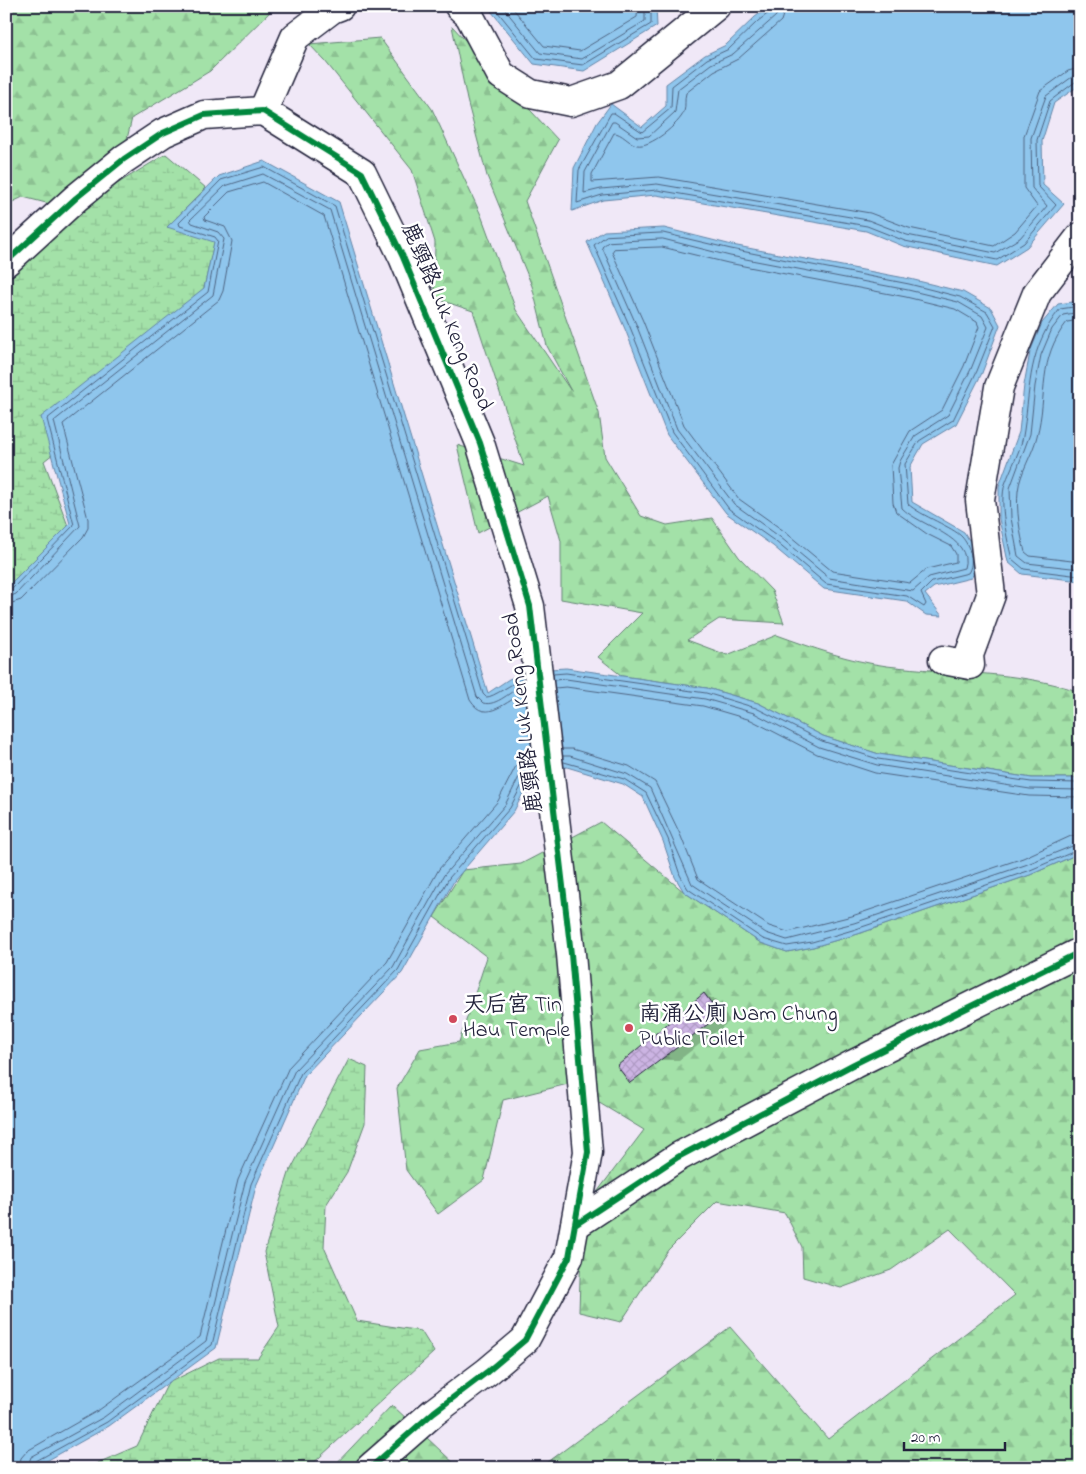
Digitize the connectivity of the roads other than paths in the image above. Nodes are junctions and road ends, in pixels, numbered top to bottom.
1 (459, 6) edge
2 (716, 6) edge
3 (334, 7) edge
4 (263, 111) junction
5 (1080, 237) edge
6 (6, 262) edge
7 (943, 660) dead end
8 (1080, 952) edge
9 (575, 1226) junction
10 (370, 1468) edge

1 - 2 street
3 - 4 street
4 - 6 street
4 - 9 street, 鹿頸路 Luk Keng Road
5 - 7 street
8 - 9 street
9 - 10 street, 鹿頸路 Luk Keng Road

